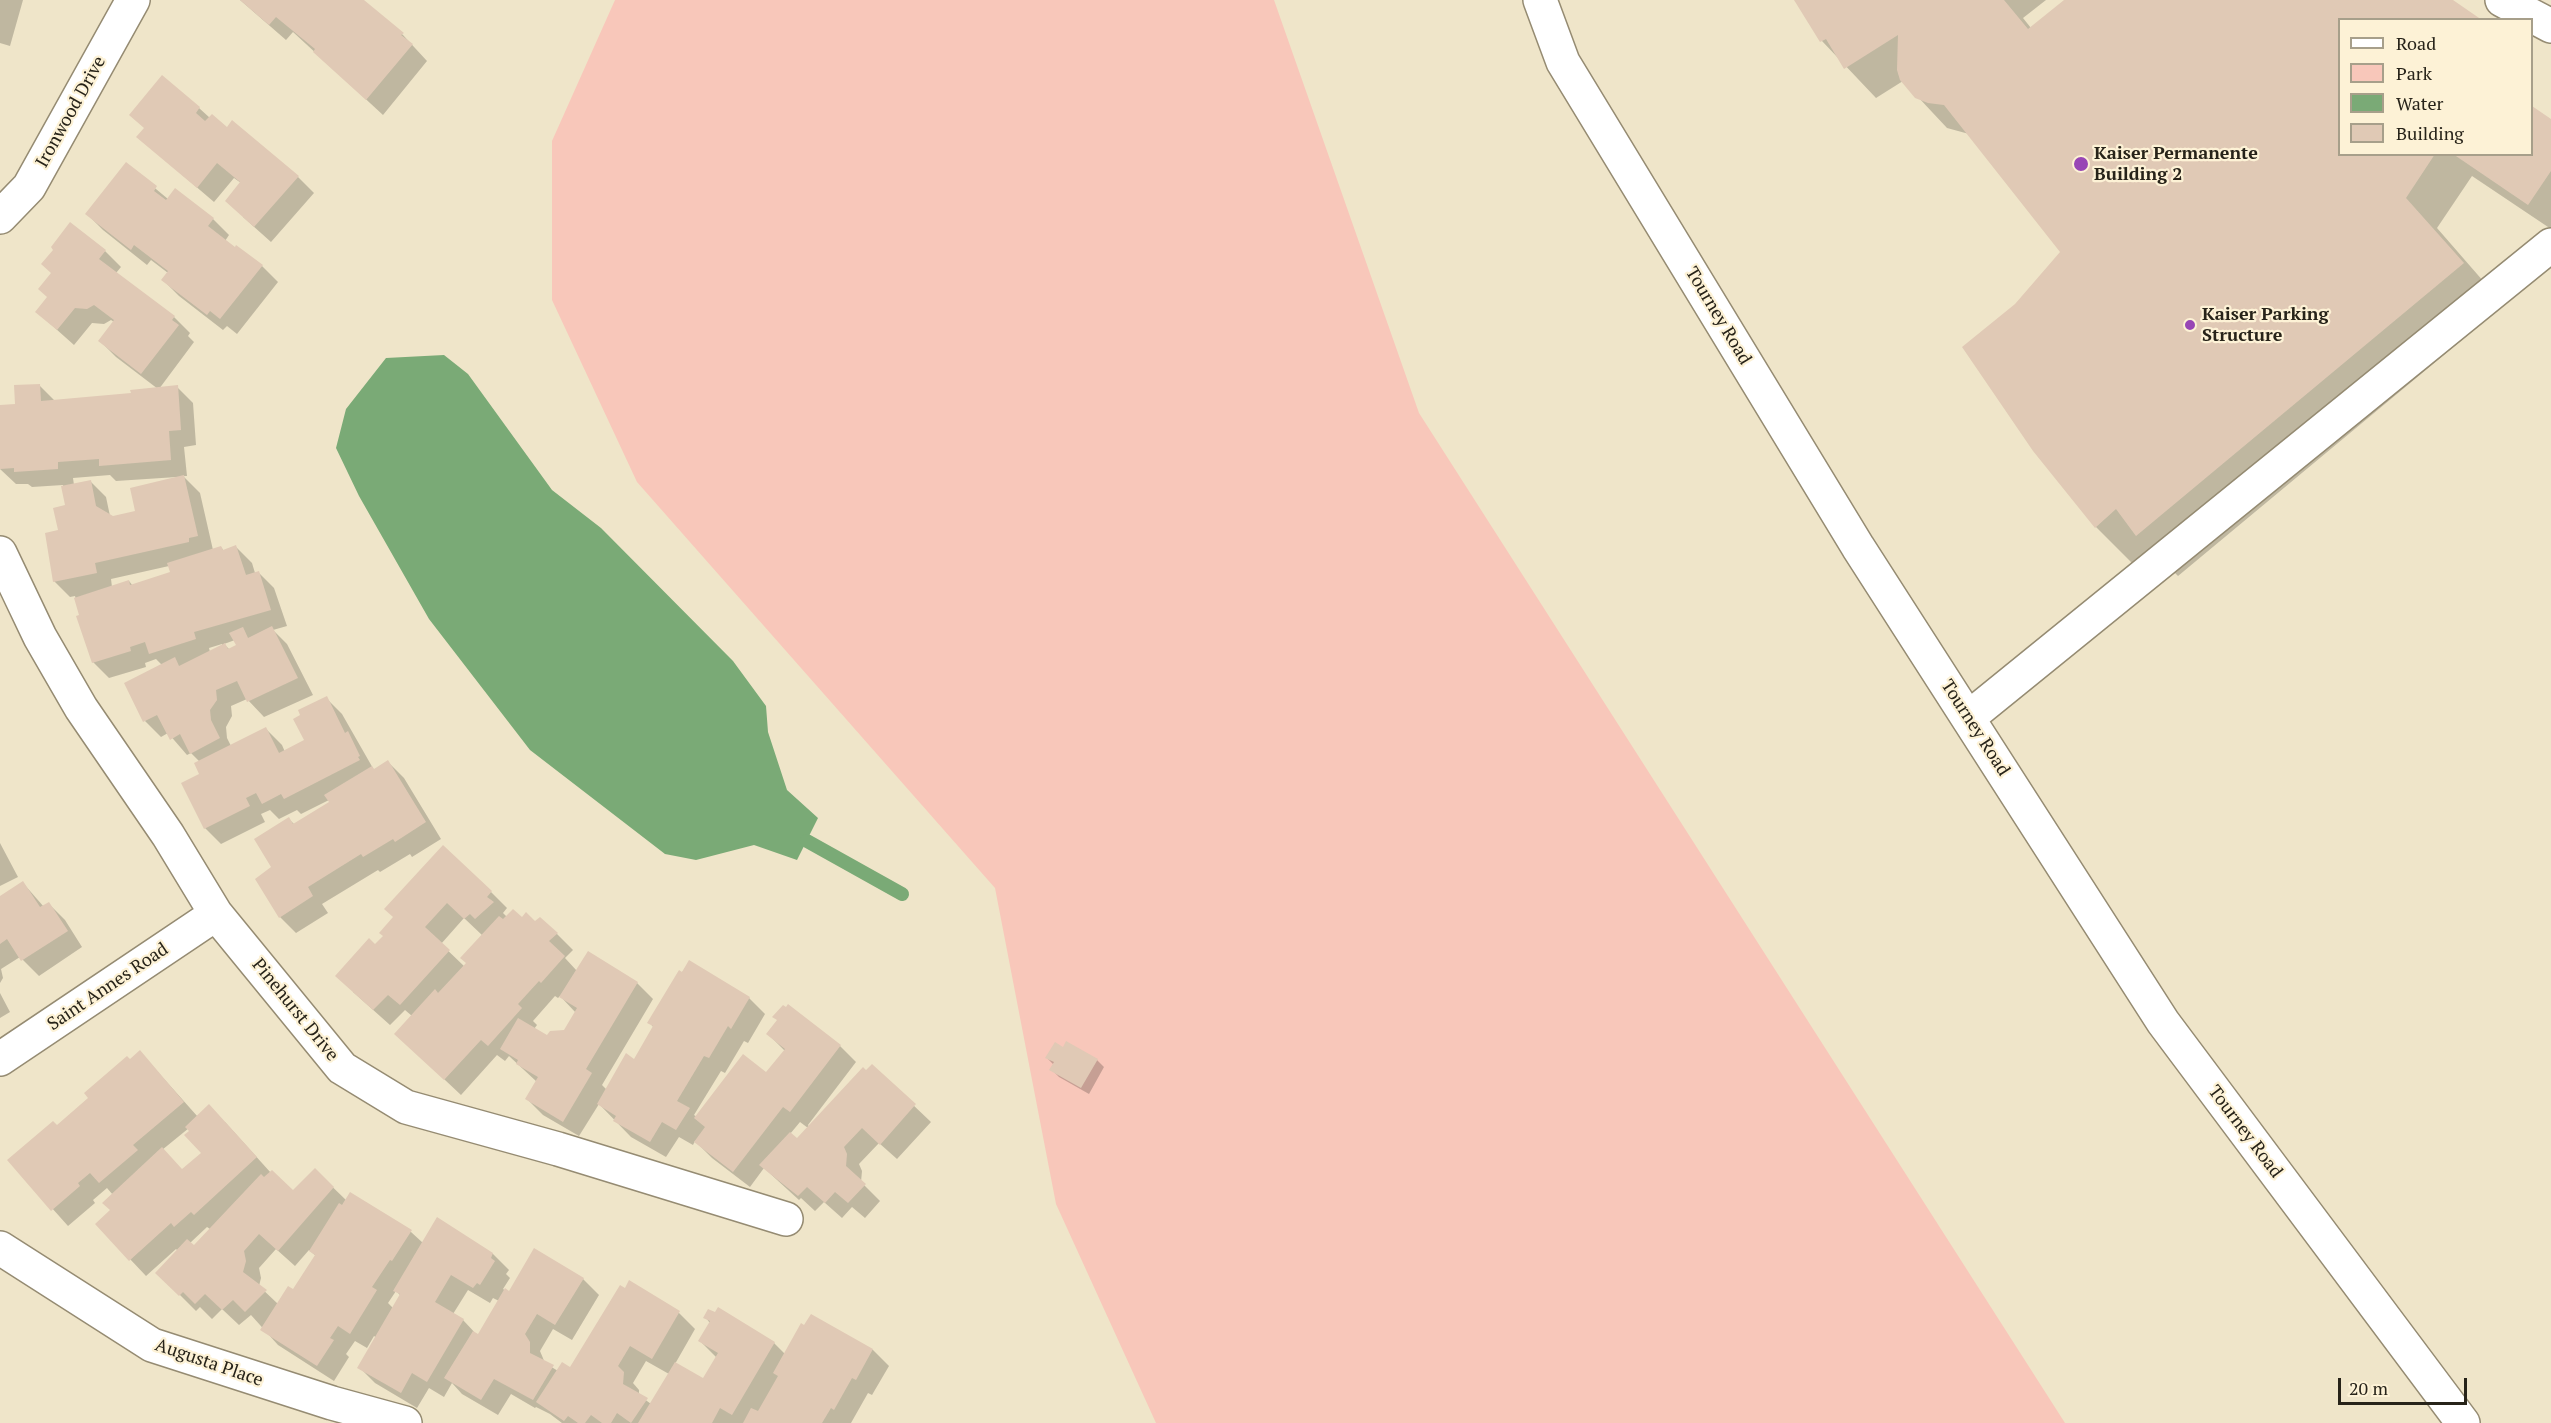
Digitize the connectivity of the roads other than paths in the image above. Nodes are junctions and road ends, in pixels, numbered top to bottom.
1 (133, 0) edge
2 (1540, 0) edge
3 (2502, 0) edge
4 (2551, 26) edge
5 (0, 217) edge
6 (2551, 245) edge
7 (0, 553) edge
8 (1968, 718) junction
9 (216, 914) junction
10 (0, 1059) edge
11 (786, 1219) dead end
12 (0, 1248) edge
13 (405, 1423) edge
14 (2463, 1423) edge

1 - 5 street, Ironwood Drive
2 - 8 street, Tourney Road
3 - 4 street
6 - 8 street
7 - 9 street, Pinehurst Drive
8 - 14 street, Tourney Road
9 - 10 street, Saint Annes Road
9 - 11 street, Pinehurst Drive
12 - 13 street, Augusta Place

